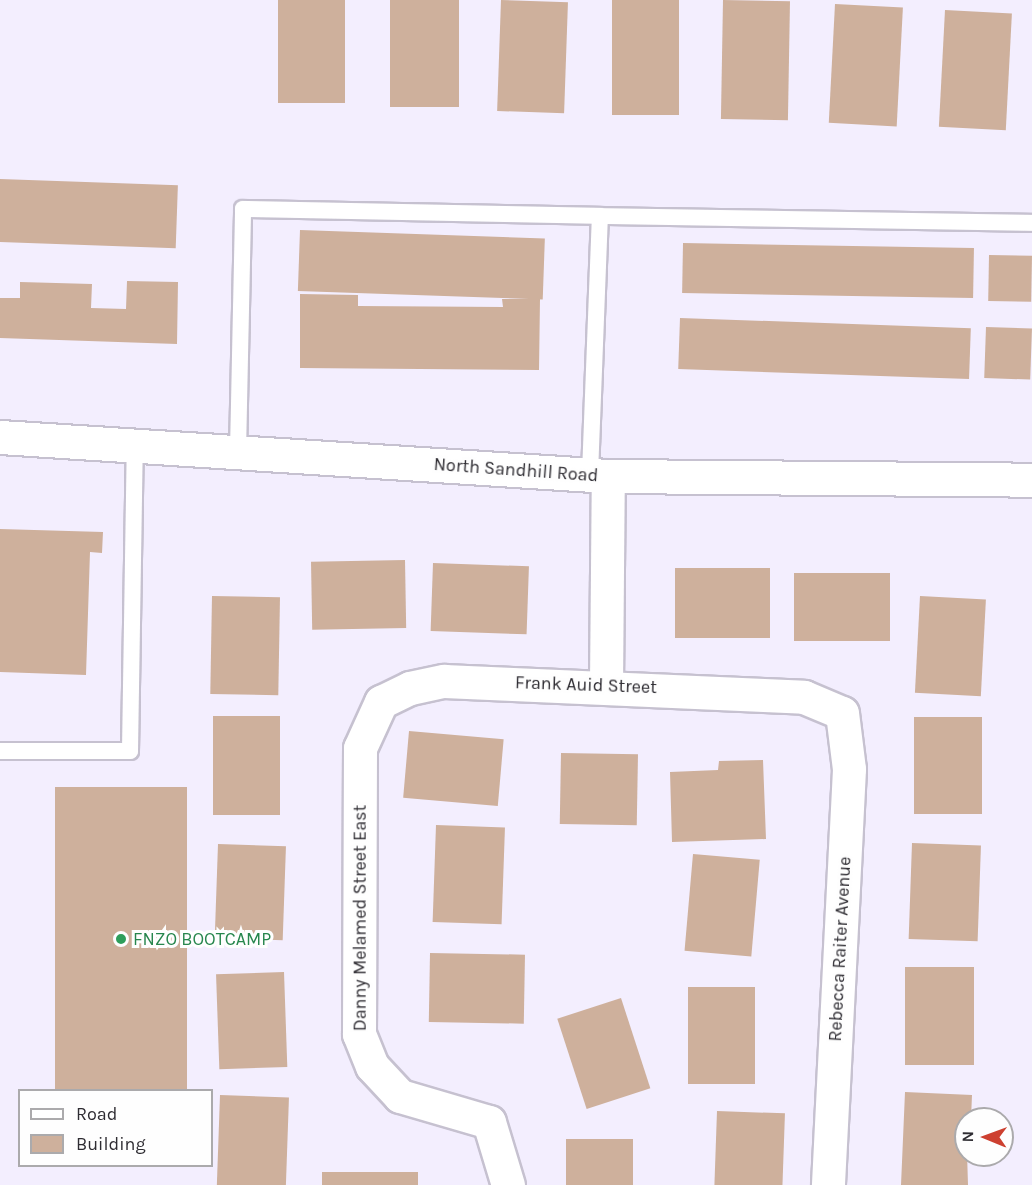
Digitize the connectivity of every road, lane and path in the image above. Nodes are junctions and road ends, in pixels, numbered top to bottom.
1 (600, 216) junction
2 (1032, 223) edge
3 (0, 437) edge
4 (135, 447) junction
5 (238, 452) junction
6 (599, 475) junction
7 (1032, 480) edge
8 (606, 685) junction
9 (842, 713) joint
10 (360, 748) joint
11 (0, 751) edge
12 (508, 1185) edge
13 (828, 1185) edge

1 - 2 lane
1 - 5 lane
1 - 6 lane
3 - 4 street, North Sandhill Road
4 - 5 street, North Sandhill Road
4 - 11 lane
5 - 6 street, North Sandhill Road
6 - 7 street, North Sandhill Road
6 - 8 street
8 - 9 street, Frank Auid Street
8 - 10 street, Frank Auid Street
9 - 13 street, Rebecca Raiter Avenue
10 - 12 street, Danny Melamed Street East

